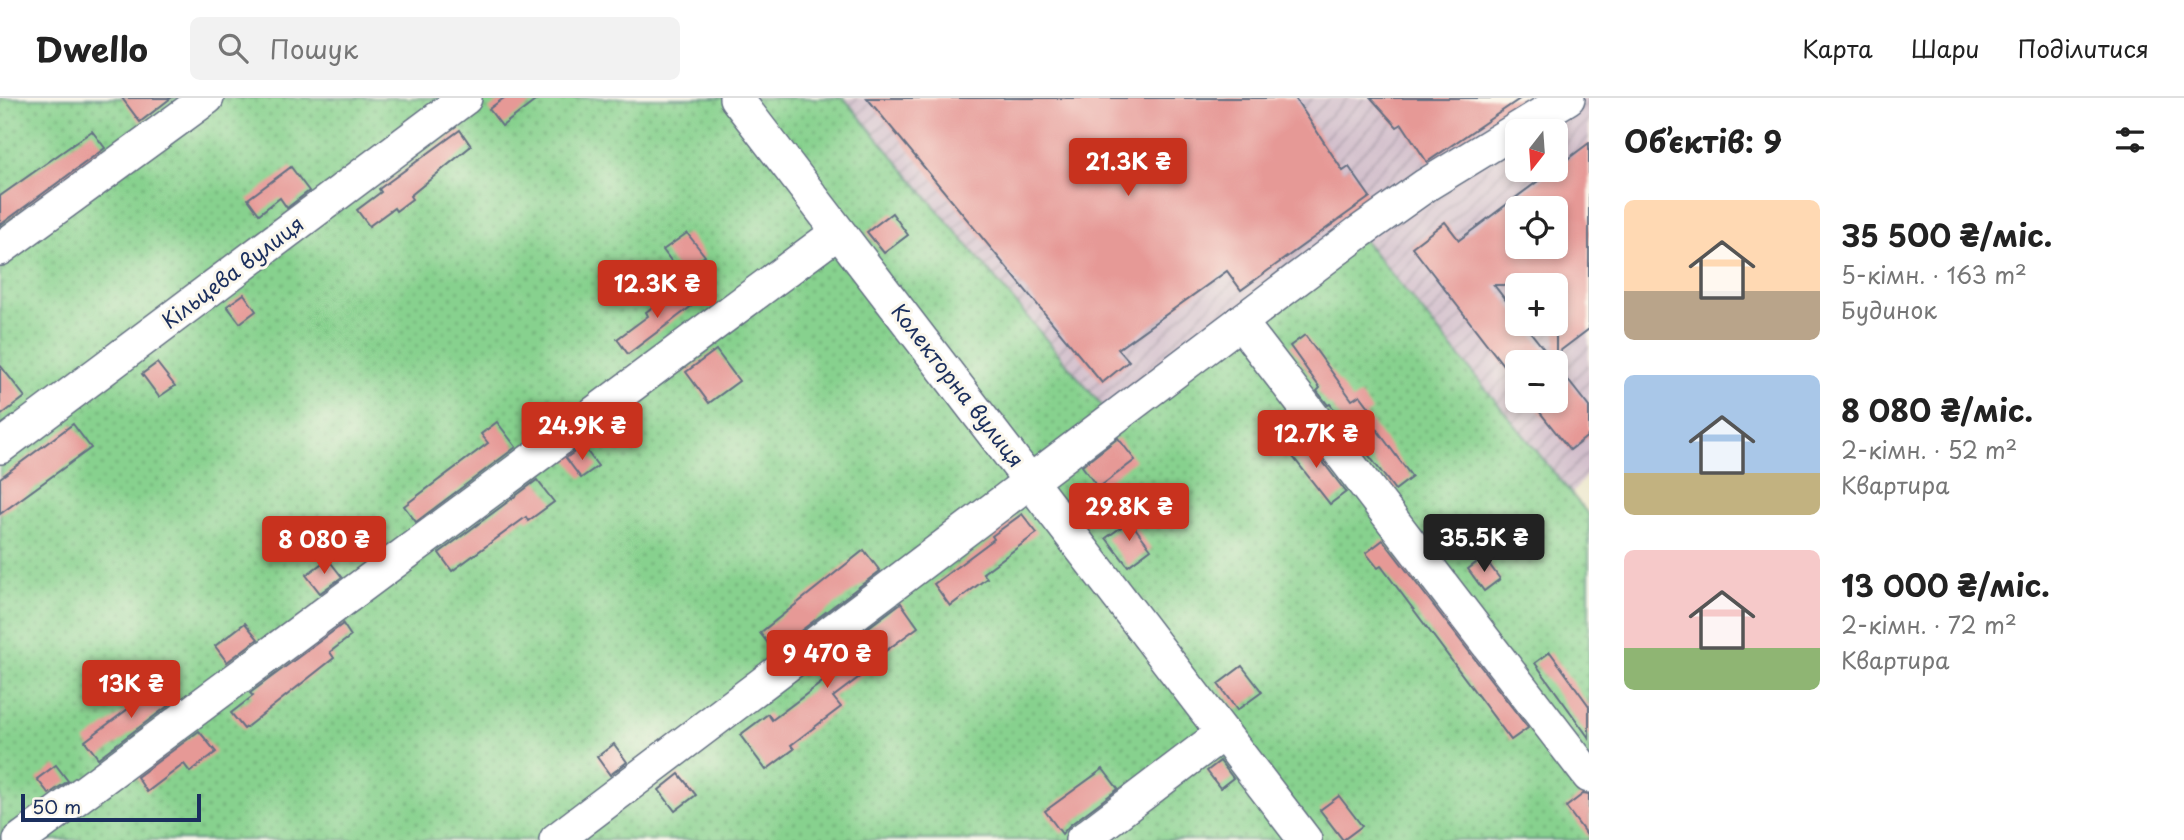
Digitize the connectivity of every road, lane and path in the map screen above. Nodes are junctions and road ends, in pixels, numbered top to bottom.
1 (207, 98) edge
2 (465, 98) edge
3 (736, 98) edge
4 (1568, 98) edge
5 (838, 232) junction
6 (0, 250) edge
7 (1241, 322) junction
8 (0, 447) edge
9 (1030, 482) junction
10 (1223, 733) junction
11 (1589, 776) edge
12 (20, 840) edge
13 (556, 840) edge
14 (1082, 840) edge
15 (1305, 840) edge

1 - 6 street
2 - 8 street, Кільцева вулиця
3 - 5 street, Колекторна вулиця
4 - 7 street
5 - 9 street, Колекторна вулиця
5 - 12 street
7 - 9 street
7 - 11 street
9 - 10 street, Колекторна вулиця
9 - 13 street
10 - 14 street
10 - 15 street, Колекторна вулиця

